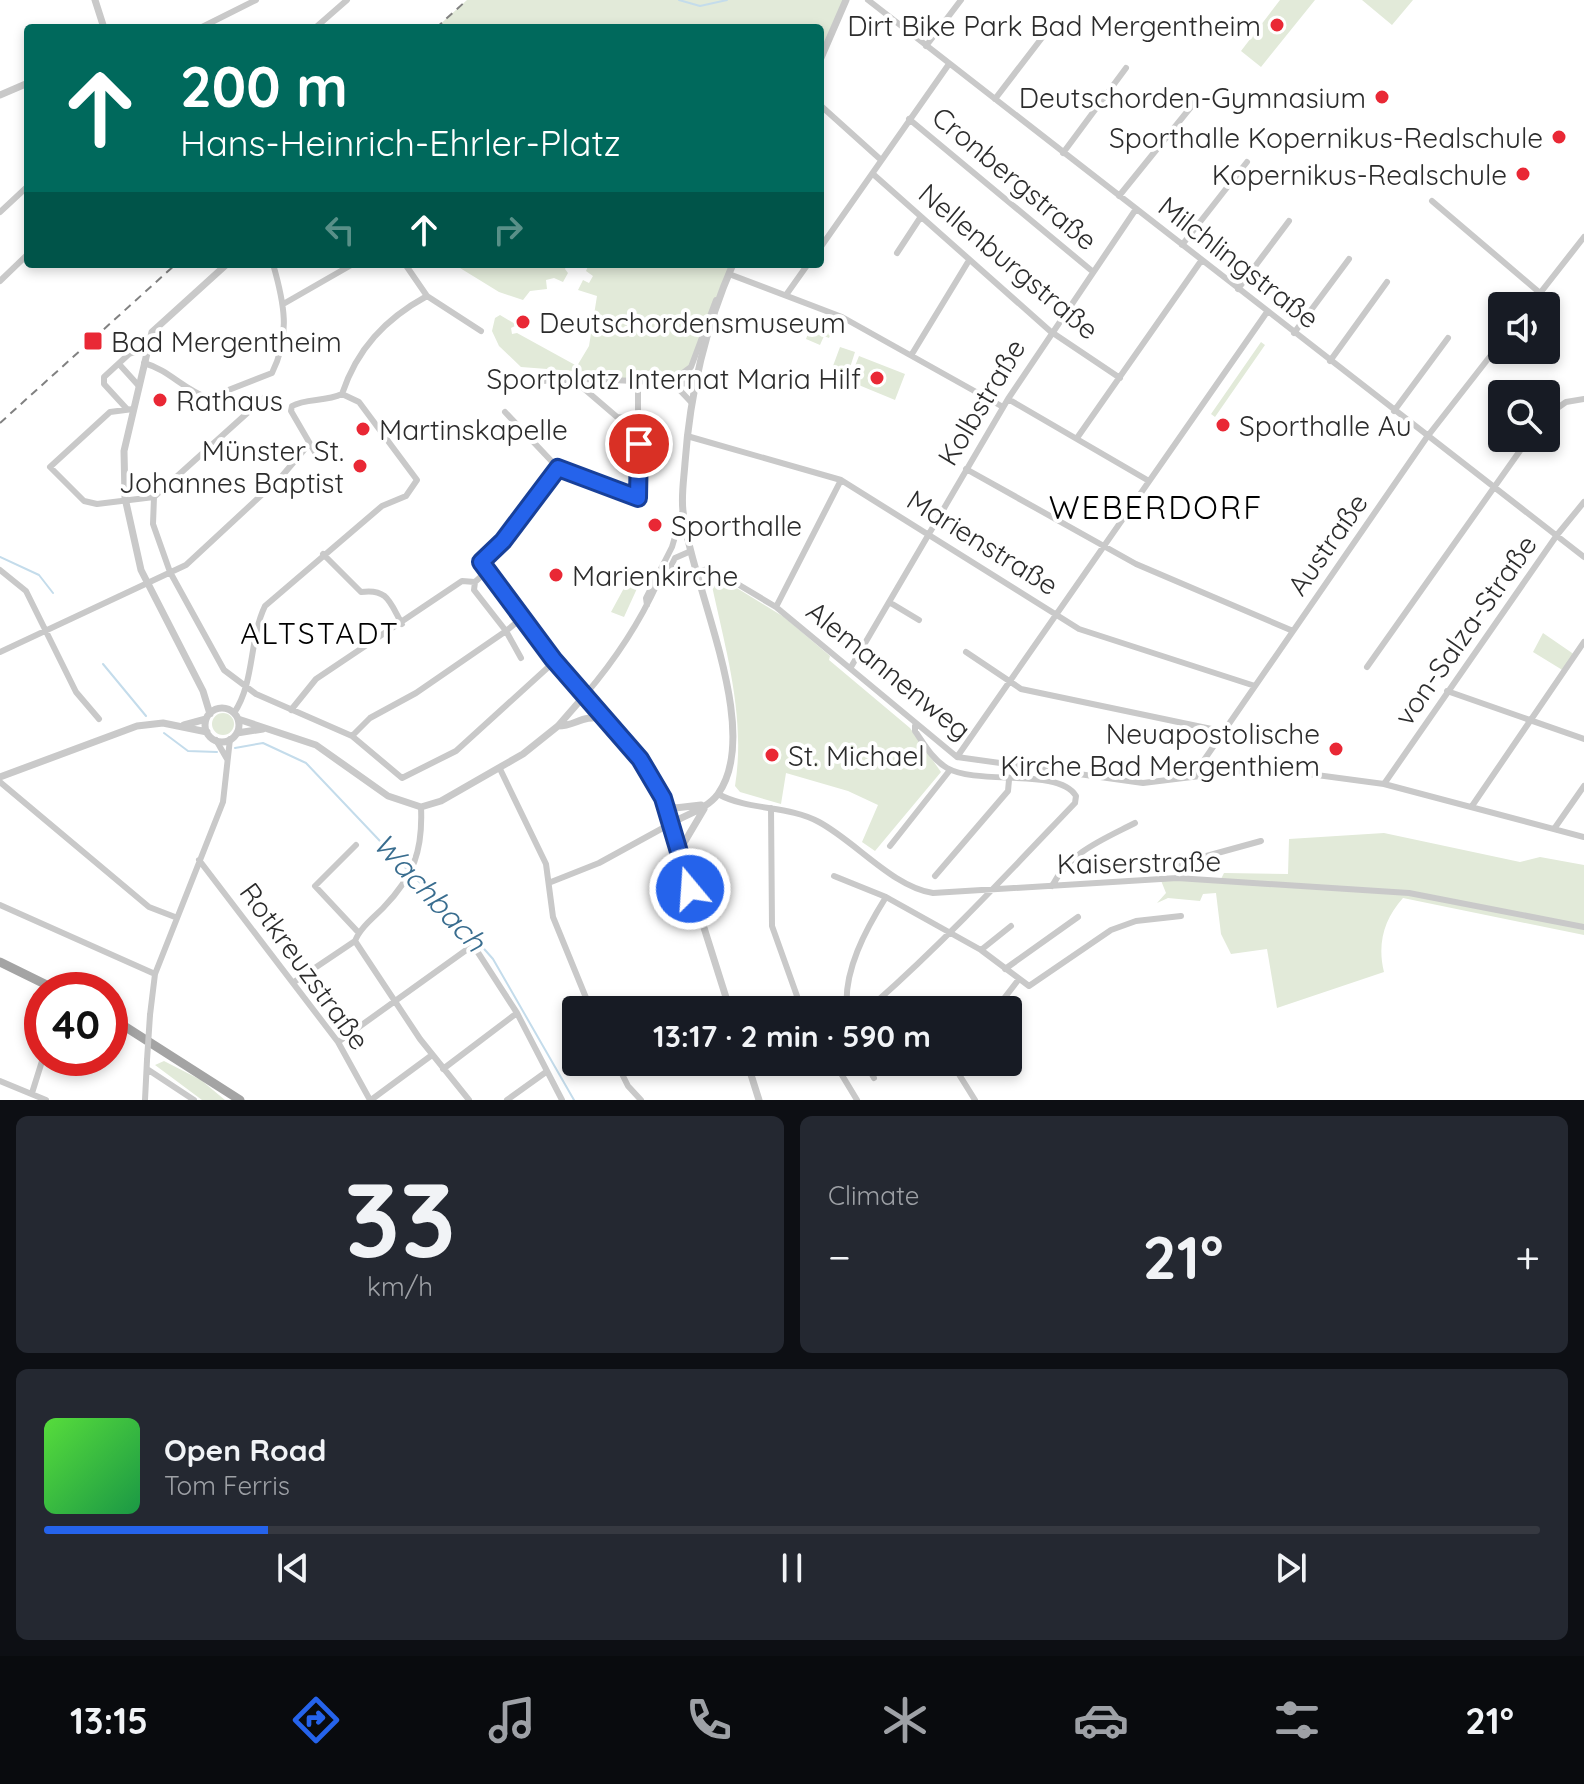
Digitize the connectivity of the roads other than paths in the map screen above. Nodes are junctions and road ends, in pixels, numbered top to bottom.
1 (95, 0) edge
2 (256, 0) edge
3 (347, 0) edge
4 (846, 0) edge
5 (868, 0) edge
6 (961, 0) edge
7 (103, 24) edge
8 (208, 24) edge
9 (320, 24) edge
10 (1051, 26) dead end
11 (926, 46) junction
12 (824, 51) edge
13 (949, 64) junction
14 (1126, 68) dead end
15 (24, 85) edge
16 (0, 95) edge
17 (1199, 97) dead end
18 (995, 99) junction
19 (824, 109) edge
20 (909, 119) junction
21 (1063, 153) junction
22 (880, 159) junction
23 (1247, 162) dead end
24 (873, 174) junction
25 (24, 190) edge
26 (1119, 196) junction
27 (1432, 201) dead end
28 (1136, 209) junction
29 (0, 212) edge
30 (920, 218) junction
31 (1289, 221) dead end
32 (1584, 237) edge
33 (824, 242) edge
34 (1182, 245) junction
35 (897, 253) dead end
36 (24, 258) edge
37 (1349, 259) dead end
38 (1201, 261) junction
39 (968, 262) junction
40 (223, 268) edge
41 (274, 268) edge
42 (346, 268) edge
43 (408, 268) edge
44 (731, 268) edge
45 (805, 268) edge
46 (1092, 271) junction
47 (729, 274) junction
48 (0, 281) edge
49 (1387, 282) dead end
50 (1238, 289) junction
51 (1539, 292) edge
52 (1541, 292) edge
53 (786, 295) junction
54 (427, 296) junction
55 (718, 296) junction
56 (285, 303) junction
57 (1267, 312) junction
58 (481, 331) dead end
59 (1050, 331) junction
60 (1294, 333) junction
61 (1448, 338) dead end
62 (148, 348) junction
63 (912, 354) junction
64 (1488, 359) edge
65 (1330, 361) junction
66 (144, 363) junction
67 (119, 364) junction
68 (1120, 378) junction
69 (541, 381) dead end
70 (575, 381) junction
71 (638, 383) junction
72 (669, 384) junction
73 (694, 384) junction
74 (138, 385) junction
75 (342, 394) junction
76 (265, 397) dead end
77 (1008, 399) junction
78 (1584, 399) edge
79 (691, 402) junction
80 (1560, 406) edge
81 (1003, 407) junction
82 (129, 408) junction
83 (1394, 411) junction
84 (505, 412) dead end
85 (639, 420) junction
86 (687, 436) junction
87 (1427, 437) junction
88 (1077, 438) junction
89 (309, 444) junction
90 (1519, 452) edge
91 (316, 454) dead end
92 (558, 468) junction
93 (966, 469) junction
94 (841, 480) junction
95 (1149, 481) junction
96 (1493, 488) junction
97 (154, 497) junction
98 (125, 498) junction
99 (1584, 502) edge
100 (682, 510) junction
101 (927, 532) junction
102 (1557, 535) junction
103 (1103, 547) junction
104 (691, 551) junction
105 (323, 554) junction
106 (1584, 557) edge
107 (0, 570) edge
108 (487, 571) junction
109 (170, 572) junction
110 (697, 572) junction
111 (656, 578) junction
112 (146, 582) junction
113 (475, 582) junction
114 (889, 602) junction
115 (776, 607) junction
116 (1057, 614) junction
117 (522, 618) junction
118 (919, 620) dead end
119 (402, 624) junction
120 (46, 630) junction
121 (506, 631) junction
122 (1293, 631) junction
123 (1584, 642) edge
124 (0, 652) edge
125 (966, 652) dead end
126 (521, 658) dead end
127 (555, 661) junction
128 (851, 667) junction
129 (1367, 667) dead end
130 (1010, 681) junction
131 (1255, 686) junction
132 (246, 687) junction
133 (203, 691) junction
134 (1447, 691) junction
135 (585, 695) junction
136 (221, 708) junction
137 (291, 710) junction
138 (236, 716) junction
139 (208, 717) junction
140 (99, 719) dead end
141 (607, 719) junction
142 (1528, 721) junction
143 (184, 725) junction
144 (558, 726) junction
145 (915, 726) junction
146 (1226, 727) junction
147 (265, 729) junction
148 (207, 732) junction
149 (233, 736) junction
150 (352, 736) junction
151 (1584, 739) edge
152 (216, 740) junction
153 (957, 757) junction
154 (227, 759) junction
155 (500, 769) junction
156 (950, 770) junction
157 (1193, 776) junction
158 (0, 780) edge
159 (1009, 780) junction
160 (1384, 784) junction
161 (1584, 786) edge
162 (718, 794) junction
163 (663, 798) junction
164 (707, 804) junction
165 (1472, 806) junction
166 (421, 807) junction
167 (771, 808) junction
168 (695, 821) junction
169 (672, 823) junction
170 (1135, 823) dead end
171 (1554, 829) junction
172 (1584, 837) edge
173 (1261, 841) dead end
174 (356, 845) dead end
175 (890, 846) dead end
176 (678, 853) junction
177 (199, 860) junction
178 (834, 876) dead end
179 (935, 876) dead end
180 (1177, 878) junction
181 (551, 882) junction
182 (1052, 886) junction
183 (993, 890) junction
184 (886, 897) junction
185 (0, 905) edge
186 (1181, 916) dead end
187 (175, 917) junction
188 (1078, 917) dead end
189 (1011, 926) dead end
190 (1584, 927) edge
191 (358, 932) junction
192 (950, 933) junction
193 (355, 941) junction
194 (981, 950) junction
195 (0, 962) edge
196 (1005, 969) junction
197 (24, 974) edge
198 (155, 974) junction
199 (1019, 979) junction
200 (294, 982) junction
201 (585, 996) edge
202 (725, 996) edge
203 (797, 996) edge
204 (845, 996) edge
205 (883, 996) edge
206 (1006, 996) edge
207 (394, 1002) junction
208 (517, 1013) junction
209 (128, 1028) edge
210 (338, 1042) junction
211 (432, 1055) junction
212 (147, 1069) junction
213 (443, 1069) junction
214 (546, 1072) junction
215 (37, 1076) edge
216 (623, 1076) edge
217 (751, 1076) edge
218 (842, 1076) edge
219 (958, 1076) edge
220 (0, 1081) edge
221 (32, 1093) junction
222 (46, 1100) edge
223 (145, 1100) edge
224 (194, 1100) edge
225 (240, 1100) edge
226 (370, 1100) edge
227 (469, 1100) edge
228 (507, 1100) edge
229 (562, 1100) edge
230 (641, 1100) edge
231 (759, 1100) edge
232 (857, 1100) edge
233 (975, 1100) edge

1 - 7 street
2 - 8 street
3 - 9 street
4 - 12 street
5 - 11 street, Milchlingstraße
6 - 11 street
10 - 18 street
11 - 13 street, Milchlingstraße
13 - 18 street, Milchlingstraße
13 - 20 street
14 - 21 street
15 - 16 street
17 - 26 street
18 - 21 street, Milchlingstraße
19 - 22 street
20 - 22 street
20 - 46 street, Cronbergstraße
21 - 26 street, Milchlingstraße
22 - 24 street
23 - 34 street
24 - 30 street, Nellenburgstraße
24 - 33 street
25 - 29 street
26 - 28 street, Milchlingstraße
27 - 51 street
28 - 34 street, Milchlingstraße
28 - 46 street, Kolbstraße
30 - 35 street
30 - 39 street, Nellenburgstraße
31 - 50 street
32 - 52 street
34 - 38 street, Milchlingstraße
36 - 48 street
37 - 60 street
38 - 50 street, Milchlingstraße
38 - 68 street
39 - 59 street, Nellenburgstraße
39 - 63 street
40 - 62 street
41 - 56 street
42 - 56 street
43 - 54 street
44 - 47 street
45 - 53 street
46 - 59 street, Kolbstraße
47 - 53 street
47 - 55 street
49 - 65 street
50 - 57 street, Milchlingstraße
53 - 63 street
54 - 58 street
54 - 75 street
55 - 72 street
55 - 73 street
56 - 66 street
57 - 60 street, Milchlingstraße
57 - 95 street
59 - 68 street, Nellenburgstraße
59 - 77 street, Kolbstraße
60 - 65 street, Milchlingstraße
61 - 83 street
62 - 66 street
62 - 67 street
63 - 81 street
64 - 87 street, Austraße
65 - 83 street, Milchlingstraße
66 - 74 street
67 - 74 street
67 - 82 street
68 - 88 street
69 - 70 street
70 - 71 street
70 - 85 street
71 - 72 street
71 - 85 street
72 - 73 street
72 - 79 street
73 - 79 street
74 - 82 street
75 - 89 street
75 - 105 street
76 - 97 street
77 - 81 street, Kolbstraße
77 - 88 street
78 - 80 street
79 - 86 street
81 - 93 street, Kolbstraße
82 - 98 street
82 - 98 street
83 - 87 street, Milchlingstraße
84 - 92 street
85 - 92 street
86 - 94 street, Marienstraße
86 - 100 street
87 - 96 street, Milchlingstraße
87 - 122 street, Austraße
88 - 95 street
89 - 91 street
89 - 109 street
90 - 96 street
92 - 108 street
93 - 101 street, Kolbstraße
93 - 103 street
94 - 101 street, Marienstraße
94 - 115 street
95 - 103 street
96 - 102 street, Milchlingstraße
96 - 129 street
97 - 98 street
97 - 109 street
98 - 112 street
99 - 102 street, von-Salza-Straße
100 - 104 street
100 - 111 street
101 - 114 street, Kolbstraße
101 - 116 street, Marienstraße
102 - 106 street, Milchlingstraße
102 - 134 street, von-Salza-Straße
103 - 116 street
103 - 122 street
104 - 110 street
104 - 111 street
105 - 119 street
105 - 132 street
107 - 120 street
108 - 113 street
108 - 117 street
109 - 112 street
109 - 132 street
110 - 115 street, Alemannenweg
110 - 162 street
111 - 135 street
112 - 120 street
112 - 133 street
113 - 119 street
113 - 121 street
114 - 118 street
114 - 128 street, Kolbstraße
115 - 128 street, Alemannenweg
116 - 130 street
116 - 131 street, Marienstraße
117 - 121 street
117 - 127 street
119 - 137 street
120 - 124 street
120 - 140 street
121 - 126 street
121 - 150 street
122 - 131 street, Austraße
123 - 142 street
125 - 130 street
127 - 135 street
127 - 150 street
128 - 145 street, Alemannenweg
130 - 146 street
130 - 153 street
131 - 146 street, Austraße
132 - 137 street
132 - 138 street
133 - 136 street
133 - 139 street
134 - 142 street
134 - 160 street, von-Salza-Straße
135 - 141 street
135 - 144 street
136 - 138 street
136 - 139 street
137 - 150 street
138 - 147 street
138 - 149 street
139 - 143 street
139 - 148 street
141 - 144 street
141 - 163 street
142 - 151 street
142 - 165 street
143 - 148 street
143 - 158 street
144 - 155 street
145 - 153 street, Alemannenweg
145 - 156 street
146 - 157 street, Austraße
147 - 149 street
147 - 166 street
148 - 152 street
149 - 152 street
149 - 154 street
152 - 154 street
153 - 157 street, Alemannenweg
154 - 177 street
155 - 166 street
155 - 181 street
156 - 159 street
156 - 175 street
157 - 160 street, Alemannenweg
158 - 187 street
159 - 179 street
159 - 183 street
160 - 165 street, Alemannenweg
161 - 171 street
162 - 164 street
162 - 167 street, Kaiserstraße
163 - 164 street
163 - 169 street
164 - 168 street
164 - 169 street
165 - 171 street, Alemannenweg
166 - 191 street
167 - 183 street, Kaiserstraße
167 - 203 street
168 - 169 street
168 - 176 street
169 - 176 street
169 - 181 street
170 - 182 street
171 - 172 street, Alemannenweg
173 - 180 street
174 - 191 street
176 - 202 street
177 - 187 street
177 - 200 street, Rotkreuzstraße
178 - 184 street
180 - 182 street, Kaiserstraße
180 - 190 street, Kaiserstraße
181 - 201 street
182 - 183 street, Kaiserstraße
183 - 192 street
184 - 192 street
184 - 204 street
185 - 198 street
186 - 199 street
187 - 198 street
188 - 196 street
189 - 194 street
191 - 193 street
192 - 194 street
192 - 205 street
193 - 200 street
193 - 207 street
194 - 196 street
195 - 197 main road
196 - 199 street
198 - 212 street, bridge
199 - 206 street
200 - 210 street, Rotkreuzstraße
207 - 208 street
207 - 210 street
207 - 211 street
208 - 213 street
208 - 214 street
209 - 225 main road
210 - 226 street, Rotkreuzstraße
211 - 213 street
211 - 226 street
212 - 223 street
212 - 224 street
213 - 227 street
214 - 228 street
214 - 229 street
215 - 221 street
216 - 230 street
217 - 231 street
218 - 232 street
219 - 233 street
220 - 221 street
221 - 222 street

